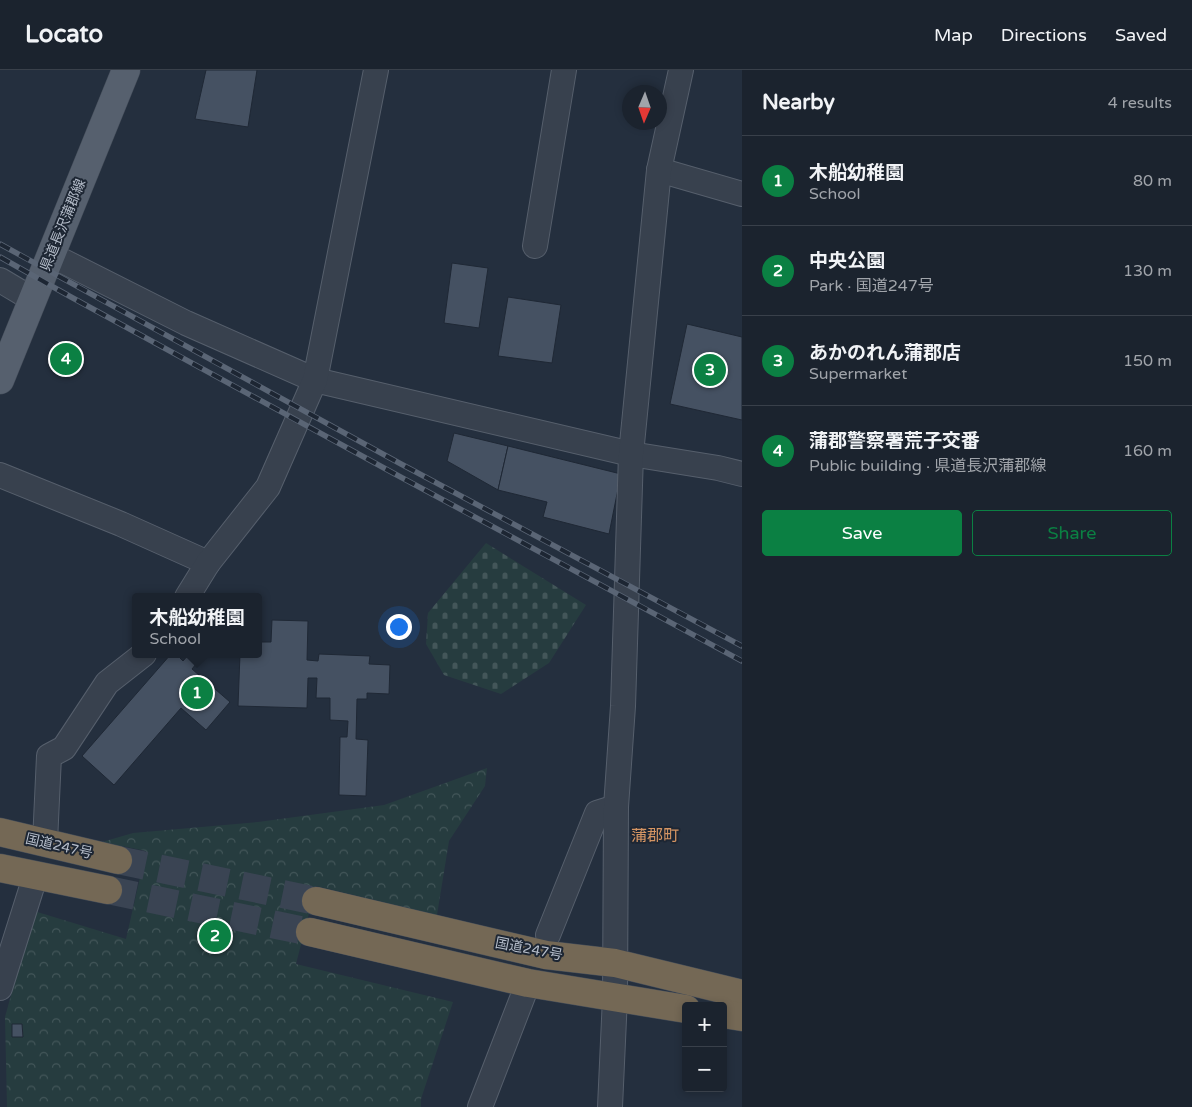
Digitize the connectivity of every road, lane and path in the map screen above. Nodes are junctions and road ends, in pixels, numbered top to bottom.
1 (126, 70) edge
2 (376, 70) edge
3 (564, 70) edge
4 (680, 70) edge
5 (659, 170) junction
6 (742, 194) edge
7 (535, 246) dead end
8 (51, 255) junction
9 (0, 280) edge
10 (32, 299) junction
11 (0, 380) edge
12 (315, 380) junction
13 (631, 454) junction
14 (742, 474) edge
15 (0, 475) edge
16 (208, 563) junction
17 (189, 593) edge
18 (139, 658) edge
19 (616, 806) junction
20 (0, 832) edge
21 (44, 842) junction
22 (118, 860) tunnel mouth
23 (0, 868) edge
24 (35, 876) junction
25 (108, 890) tunnel mouth
26 (316, 901) tunnel mouth
27 (310, 932) tunnel mouth
28 (548, 935) dead end
29 (616, 964) junction
30 (528, 983) junction
31 (0, 988) edge
32 (742, 994) edge
33 (615, 998) junction
34 (682, 1008) edge
35 (727, 1015) edge
36 (742, 1017) edge
37 (480, 1107) edge
38 (610, 1107) edge

1 - 8 main road, 県道長沢蒲郡線
2 - 12 street
3 - 7 street
4 - 5 street
5 - 6 street
5 - 13 street
8 - 10 main road, 県道長沢蒲郡線
8 - 12 street
9 - 10 street
10 - 11 main road, 県道長沢蒲郡線
12 - 13 street
12 - 16 street
13 - 14 street
13 - 19 street
15 - 16 street
16 - 17 street
18 - 21 street
19 - 28 street
19 - 29 street
20 - 21 highway, 国道247号
21 - 22 highway, 国道247号
23 - 24 highway
24 - 25 highway
24 - 31 street
26 - 29 highway, 国道247号
27 - 30 highway
29 - 32 highway, 国道247号
29 - 33 street
30 - 33 highway
30 - 37 street
33 - 34 highway
33 - 38 street
35 - 36 highway

